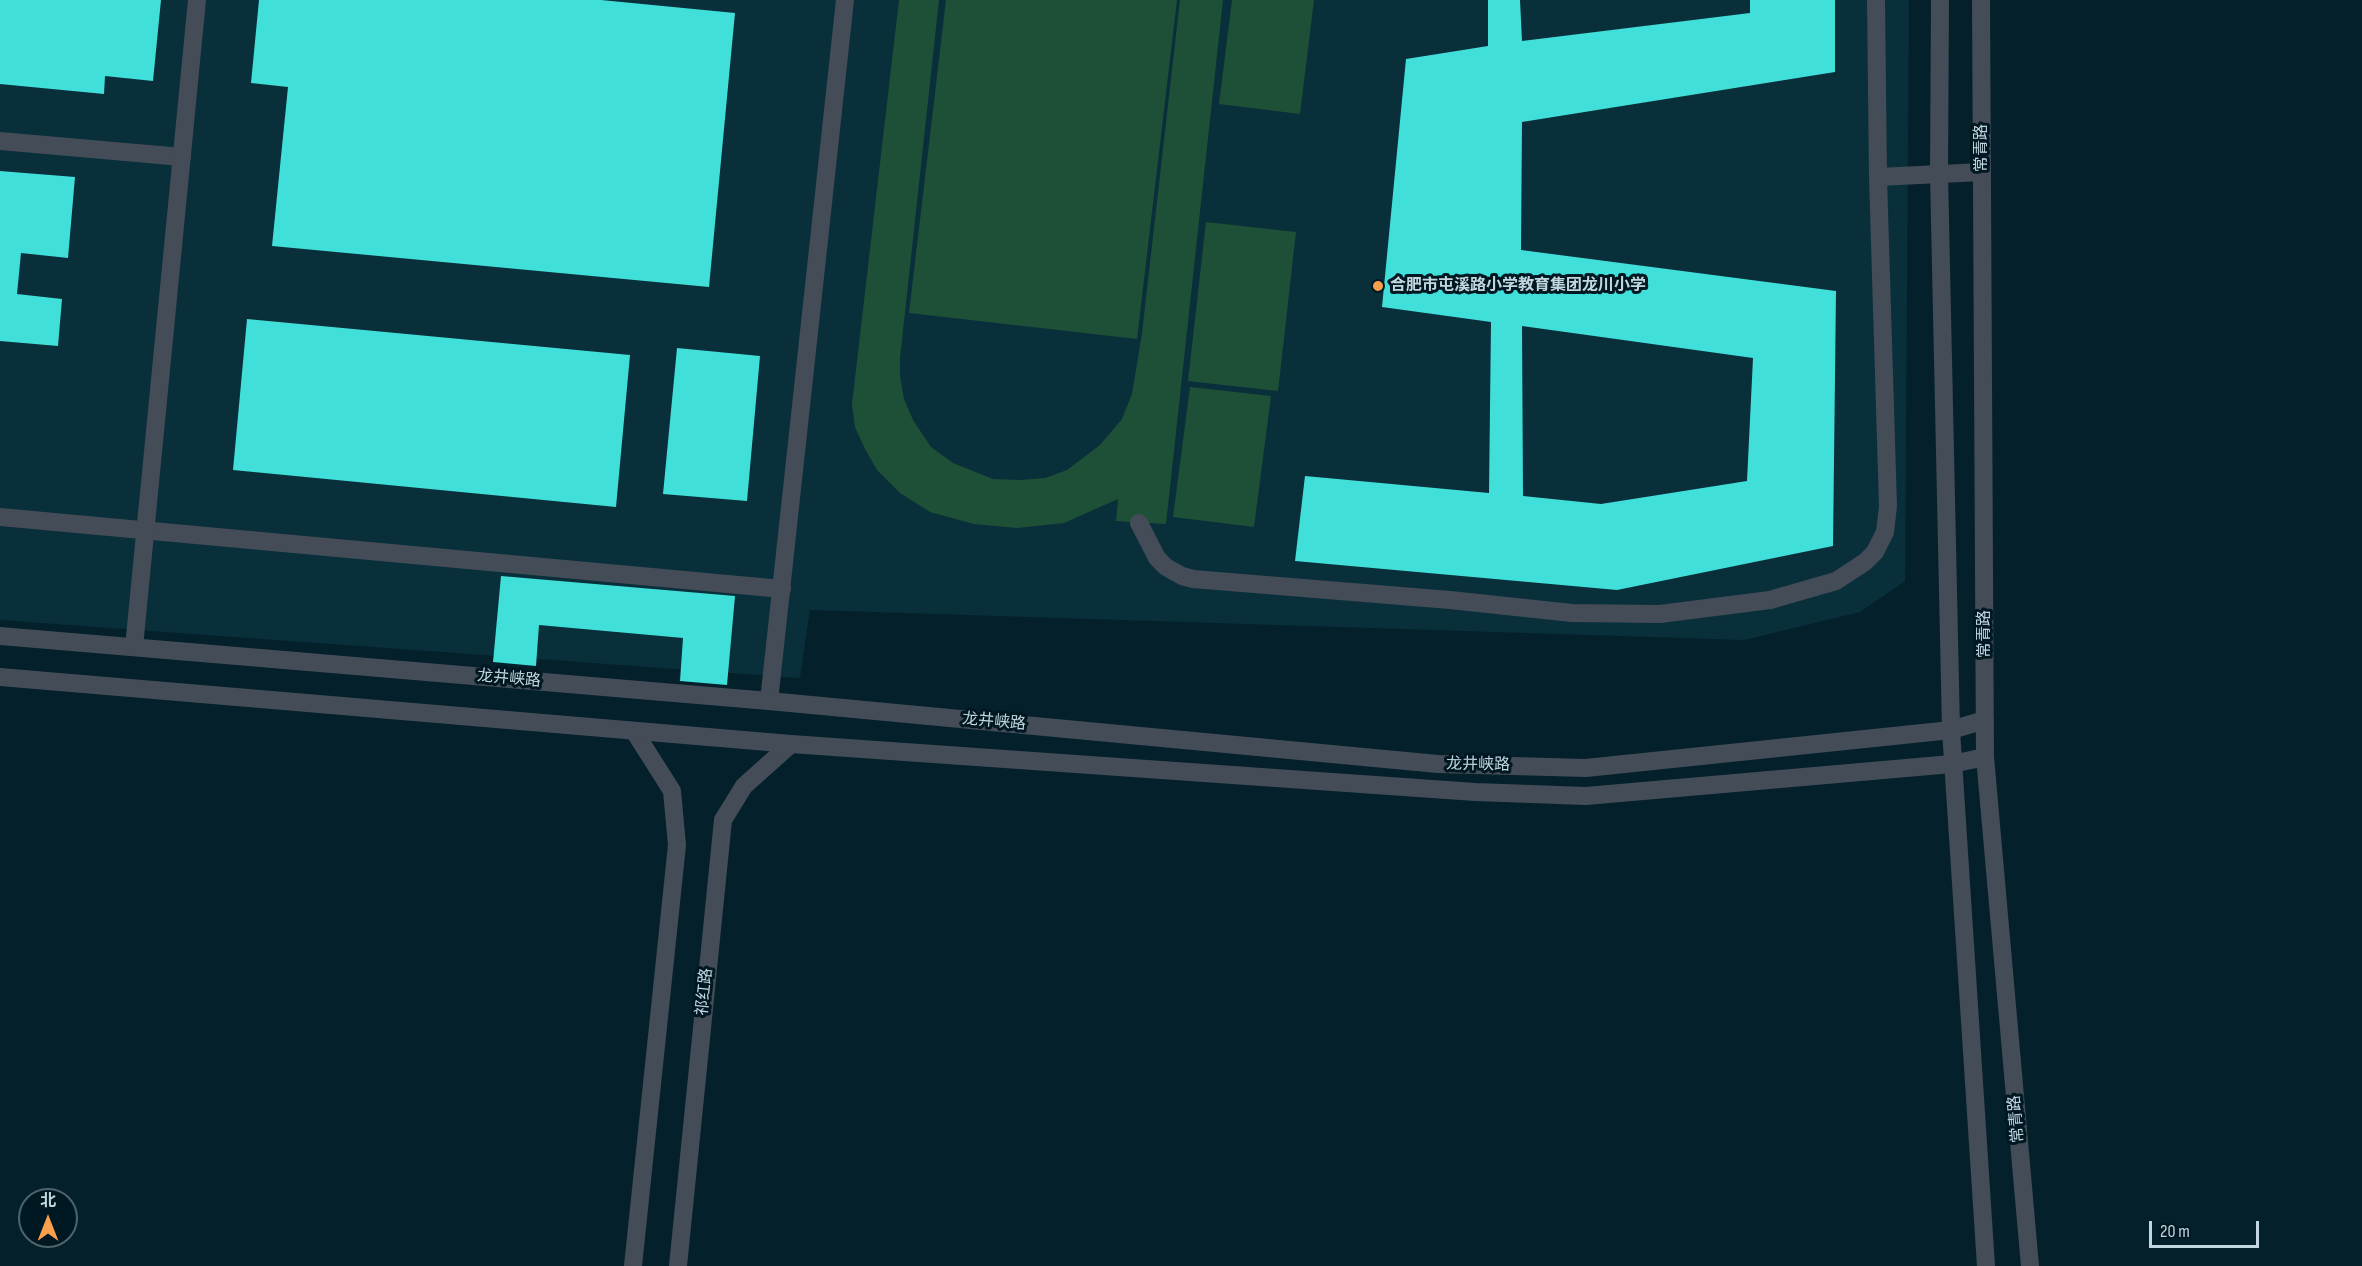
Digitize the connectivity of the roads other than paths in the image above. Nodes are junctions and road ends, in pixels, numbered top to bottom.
1 (197, 0) edge
2 (845, 0) edge
3 (1876, 0) edge
4 (1940, 0) edge
5 (1981, 0) edge
6 (0, 141) edge
7 (182, 157) junction
8 (1982, 172) junction
9 (1939, 174) junction
10 (1878, 177) junction
11 (0, 517) edge
12 (1139, 522) dead end
13 (146, 530) junction
14 (782, 589) junction
15 (0, 636) edge
16 (134, 647) junction
17 (0, 677) edge
18 (769, 701) junction
19 (1985, 720) junction
20 (634, 730) junction
21 (1951, 730) junction
22 (791, 744) junction
23 (1985, 757) junction
24 (1952, 764) junction
25 (633, 1266) edge
26 (678, 1266) edge
27 (1986, 1266) edge
28 (2030, 1266) edge

1 - 7 street
2 - 14 street
3 - 10 street
4 - 9 street
5 - 8 street, 常青路
6 - 7 street
7 - 13 street
8 - 9 street
8 - 19 street, 常青路
9 - 10 street
9 - 21 street
10 - 12 street
11 - 13 street
13 - 14 street
13 - 16 street
14 - 18 street
15 - 16 street, 龙井峡路
16 - 18 street, 龙井峡路
17 - 20 street, 龙井峡路
18 - 21 street, 龙井峡路
19 - 21 street, 龙井峡路
19 - 23 street, 常青路
20 - 22 street, 龙井峡路
20 - 25 street
21 - 24 street
22 - 24 street, 龙井峡路
22 - 26 street, 祁红路
23 - 24 street, 龙井峡路
23 - 28 street, 常青路
24 - 27 street

